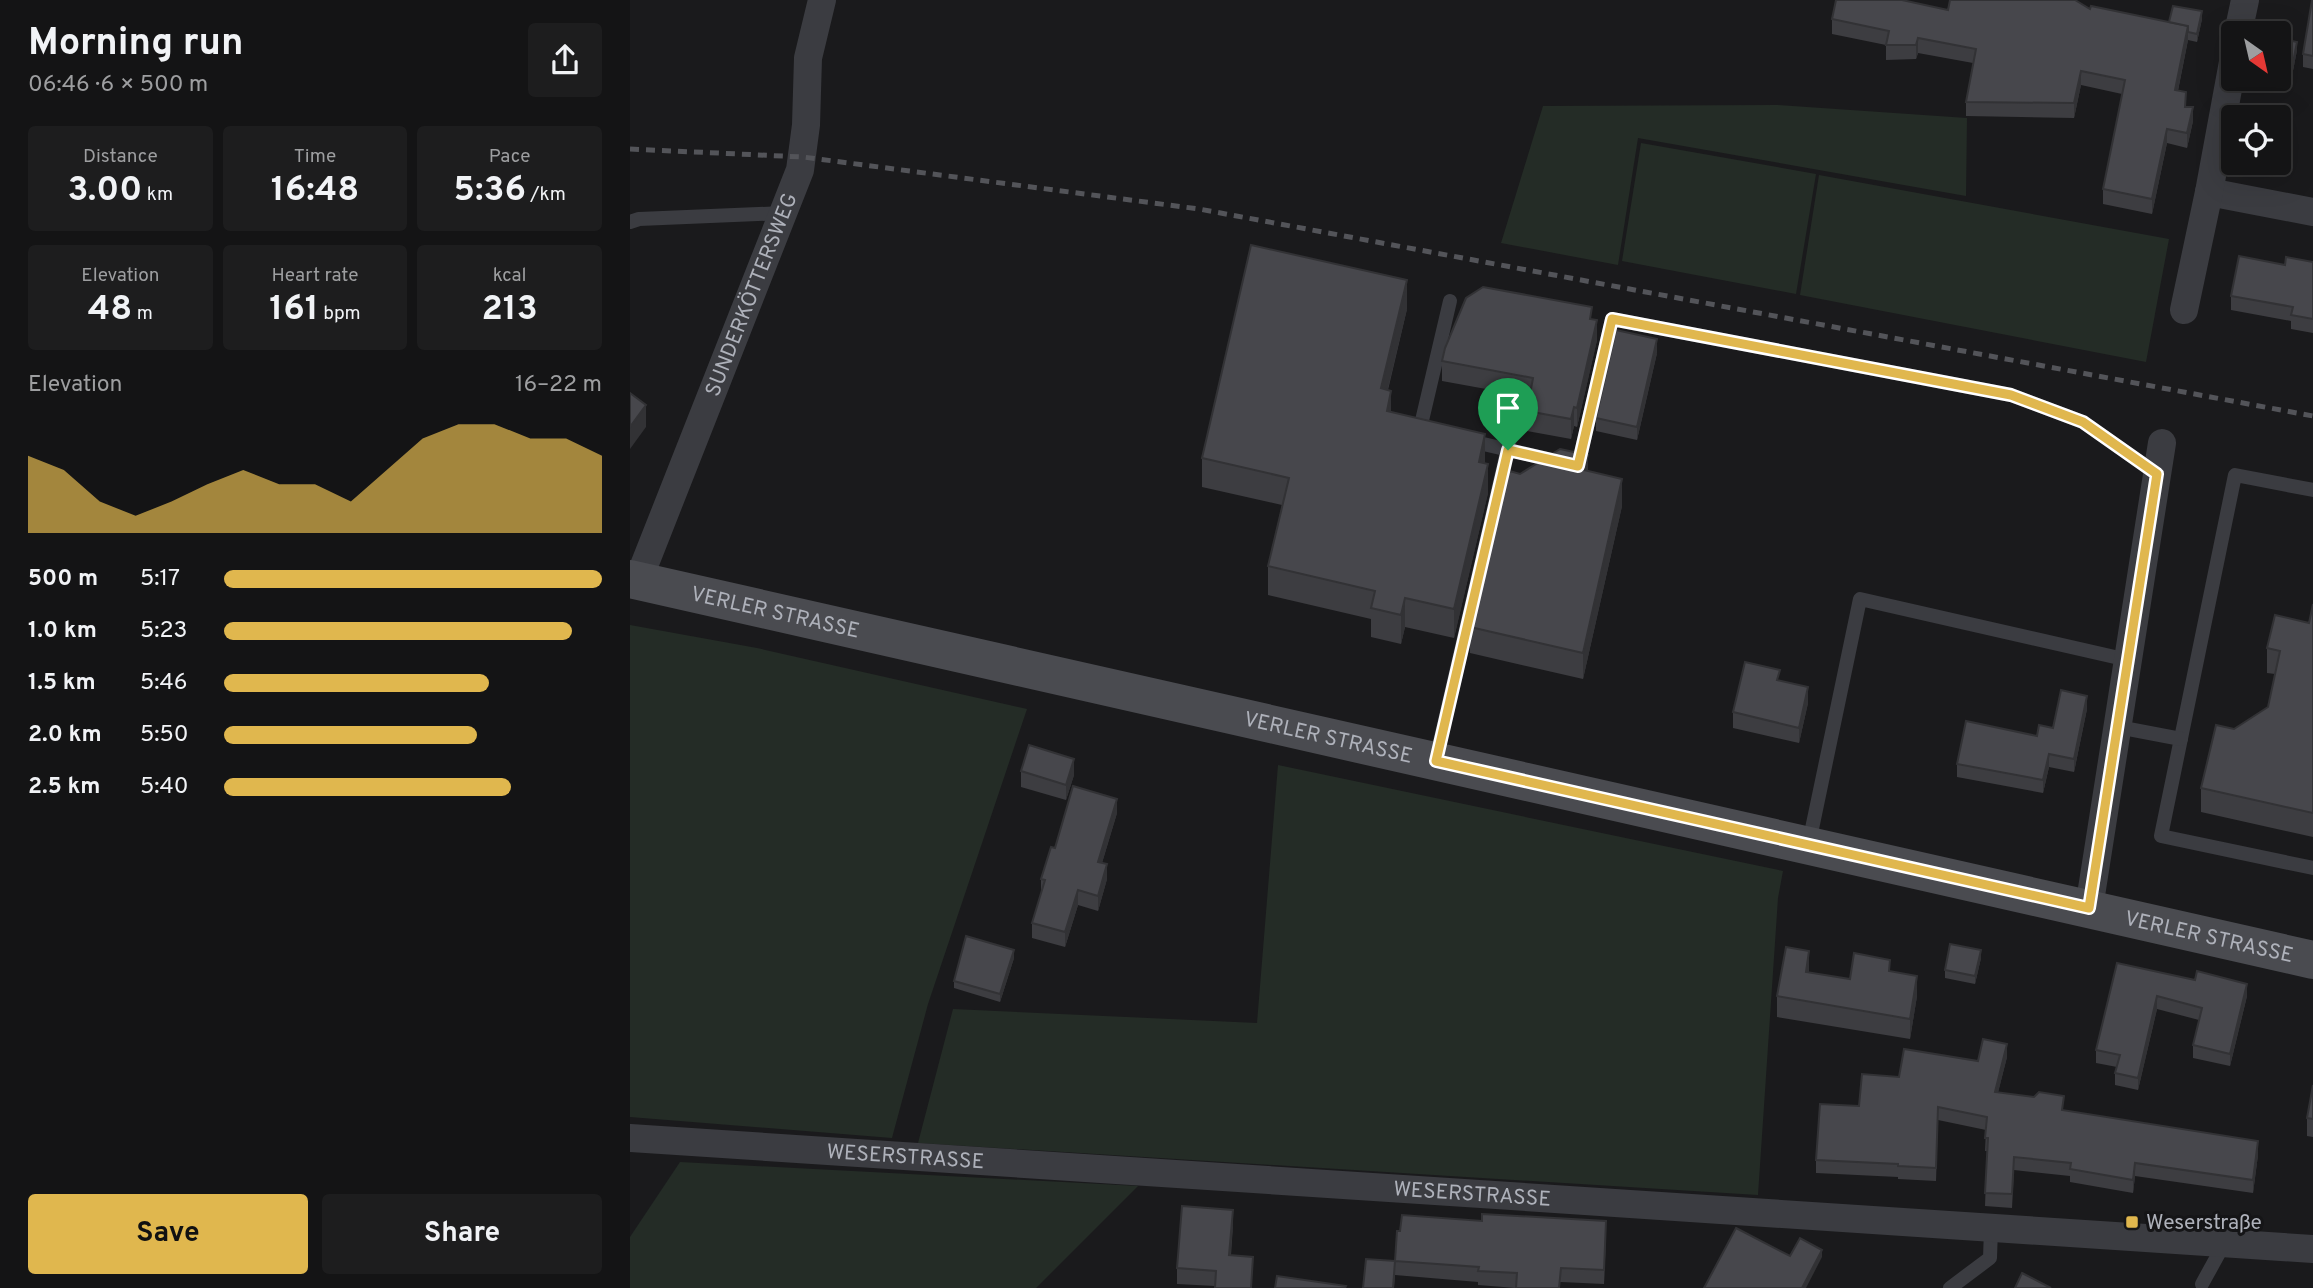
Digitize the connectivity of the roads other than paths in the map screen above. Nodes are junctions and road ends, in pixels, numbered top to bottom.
1 (822, 0) edge
2 (2240, 1) edge
3 (2239, 21) edge
4 (2228, 91) edge
5 (2210, 192) junction
6 (2313, 212) edge
7 (784, 213) junction
8 (630, 222) edge
9 (1450, 301) dead end
10 (2184, 310) dead end
11 (1518, 404) dead end
12 (2162, 443) dead end
13 (1508, 450) junction
14 (2157, 474) junction
15 (2313, 489) edge
16 (634, 580) edge
17 (2128, 660) junction
18 (2118, 727) junction
19 (2181, 739) junction
20 (1436, 761) junction
21 (1808, 846) junction
22 (2313, 868) edge
23 (2089, 908) junction
24 (2313, 960) edge
25 (630, 1138) edge
26 (1991, 1229) junction
27 (2224, 1244) junction
28 (2313, 1249) edge
29 (2202, 1284) dead end
30 (1950, 1288) edge

1 - 7 street, SUNDERKÖTTERSWEG
2 - 3 street
4 - 5 street
5 - 6 street
5 - 10 street
7 - 8 lane
7 - 16 street, SUNDERKÖTTERSWEG
9 - 13 lane
11 - 13 lane
12 - 14 street
13 - 14 lane
13 - 20 lane
14 - 17 street
15 - 19 lane
16 - 20 main road, VERLER STRASSE
17 - 18 street
17 - 21 lane
18 - 19 lane
18 - 23 street
19 - 22 lane
20 - 21 main road, VERLER STRASSE
21 - 23 main road, VERLER STRASSE
23 - 24 main road, VERLER STRASSE
25 - 26 street, WESERSTRASSE
26 - 27 street, WESERSTRASSE
26 - 30 lane
27 - 28 street, WESERSTRASSE
27 - 29 lane

